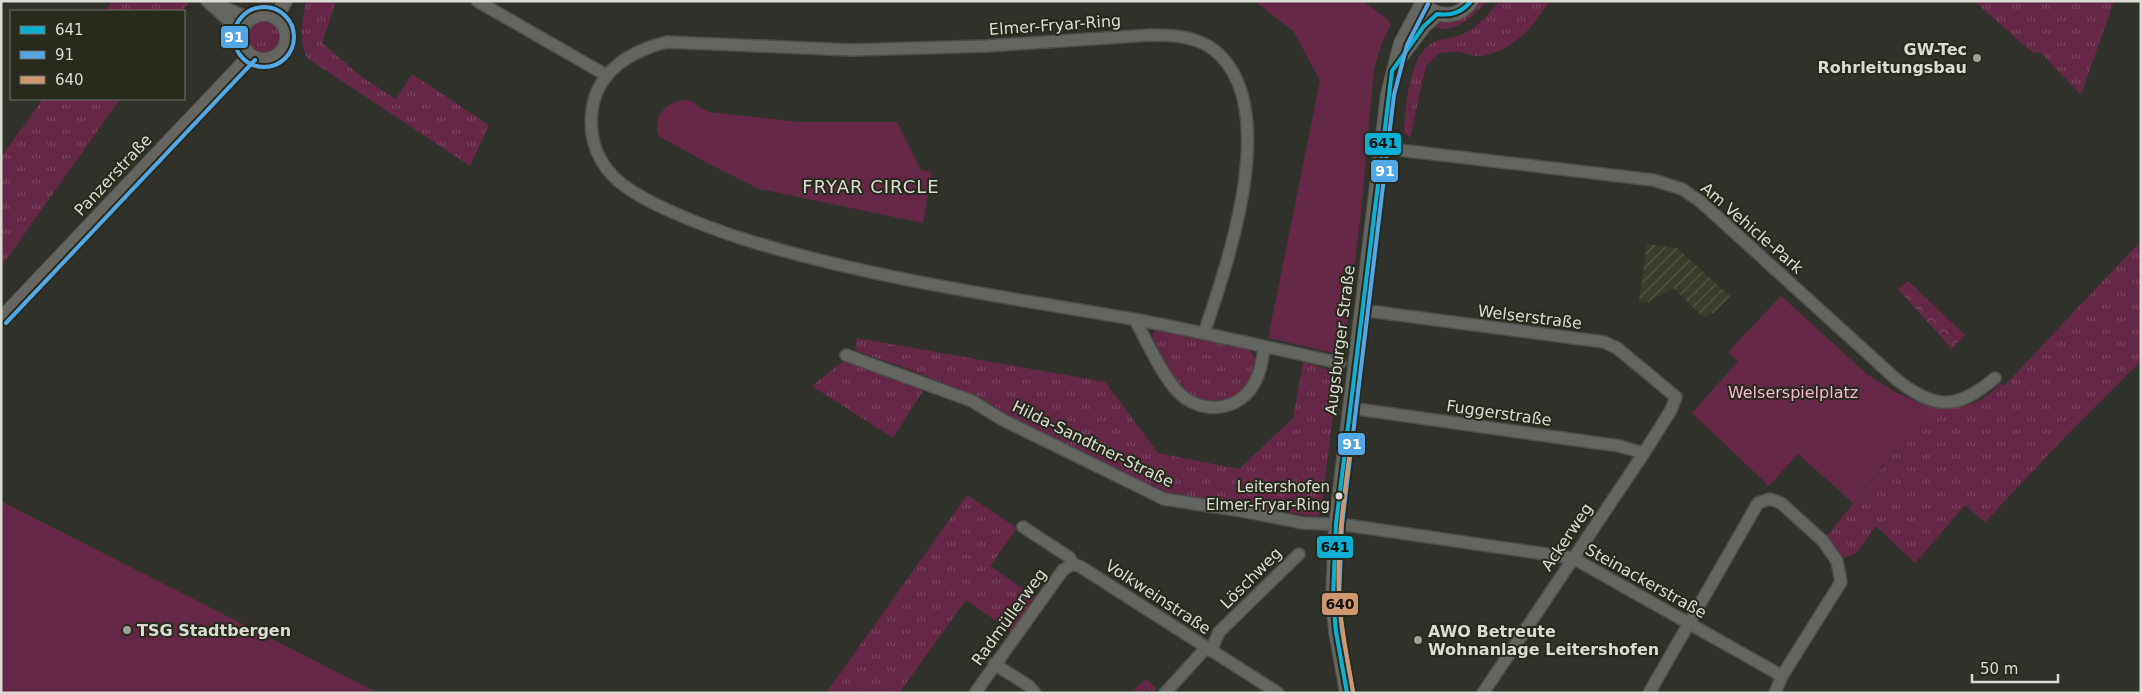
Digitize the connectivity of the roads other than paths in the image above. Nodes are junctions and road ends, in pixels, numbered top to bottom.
1 (208, 1) edge
2 (285, 1) edge
3 (477, 1) edge
4 (1471, 1) edge
5 (1422, 2) edge
6 (1437, 14) junction
7 (277, 17) junction
8 (250, 18) junction
9 (241, 32) junction
10 (250, 56) junction
11 (1392, 71) junction
12 (606, 76) junction
13 (1382, 148) junction
14 (1361, 310) junction
15 (1, 320) edge
16 (1135, 320) junction
17 (1204, 333) junction
18 (1264, 347) junction
19 (846, 356) dead end
20 (1340, 362) dead end
21 (1994, 378) dead end
22 (1676, 397) joint
23 (1350, 408) junction
24 (1644, 453) junction
25 (1336, 524) junction
26 (1023, 527) dead end
27 (1299, 554) dead end
28 (1572, 558) junction
29 (1073, 564) junction
30 (1688, 623) junction
31 (1209, 649) junction
32 (994, 664) junction
33 (1782, 676) junction
34 (975, 693) edge
35 (1034, 693) edge
36 (1165, 693) edge
37 (1278, 693) edge
38 (1347, 693) edge
39 (1483, 693) edge
40 (1649, 693) edge
41 (1775, 693) edge

1 - 8 street
1 - 9 street
2 - 7 street
3 - 12 street
4 - 6 street
5 - 6 street
5 - 11 street, Augsburger Straße
6 - 11 street
7 - 8 street
7 - 10 street
8 - 9 street
9 - 10 street
10 - 15 street, Panzerstraße
11 - 13 street, Augsburger Straße
12 - 16 street, Elmer-Fryar-Ring
12 - 17 street, Elmer-Fryar-Ring
13 - 14 street, Augsburger Straße
13 - 21 street, Am Vehicle-Park
14 - 22 street, Welserstraße
14 - 23 street, Augsburger Straße
16 - 17 street, Elmer-Fryar-Ring
16 - 18 street
17 - 18 street, Elmer-Fryar-Ring
18 - 20 street, Elmer-Fryar-Ring
19 - 25 street, Hilda-Sandtner-Straße
22 - 24 street, Ackerweg
23 - 24 street, Fuggerstraße
23 - 25 street, Augsburger Straße
24 - 28 street, Ackerweg
25 - 28 street, Steinackerstraße
25 - 38 street, Augsburger Straße
26 - 29 street, Volkweinstraße
27 - 31 street, Löschweg
28 - 30 street, Steinackerstraße
28 - 39 street, Ackerweg
29 - 31 street, Volkweinstraße
29 - 32 street, Radmüllerweg
30 - 33 street, Steinackerstraße
30 - 33 street
30 - 40 street
31 - 36 street
31 - 37 street, Volkweinstraße
32 - 34 street, Radmüllerweg
32 - 35 street
33 - 41 street

